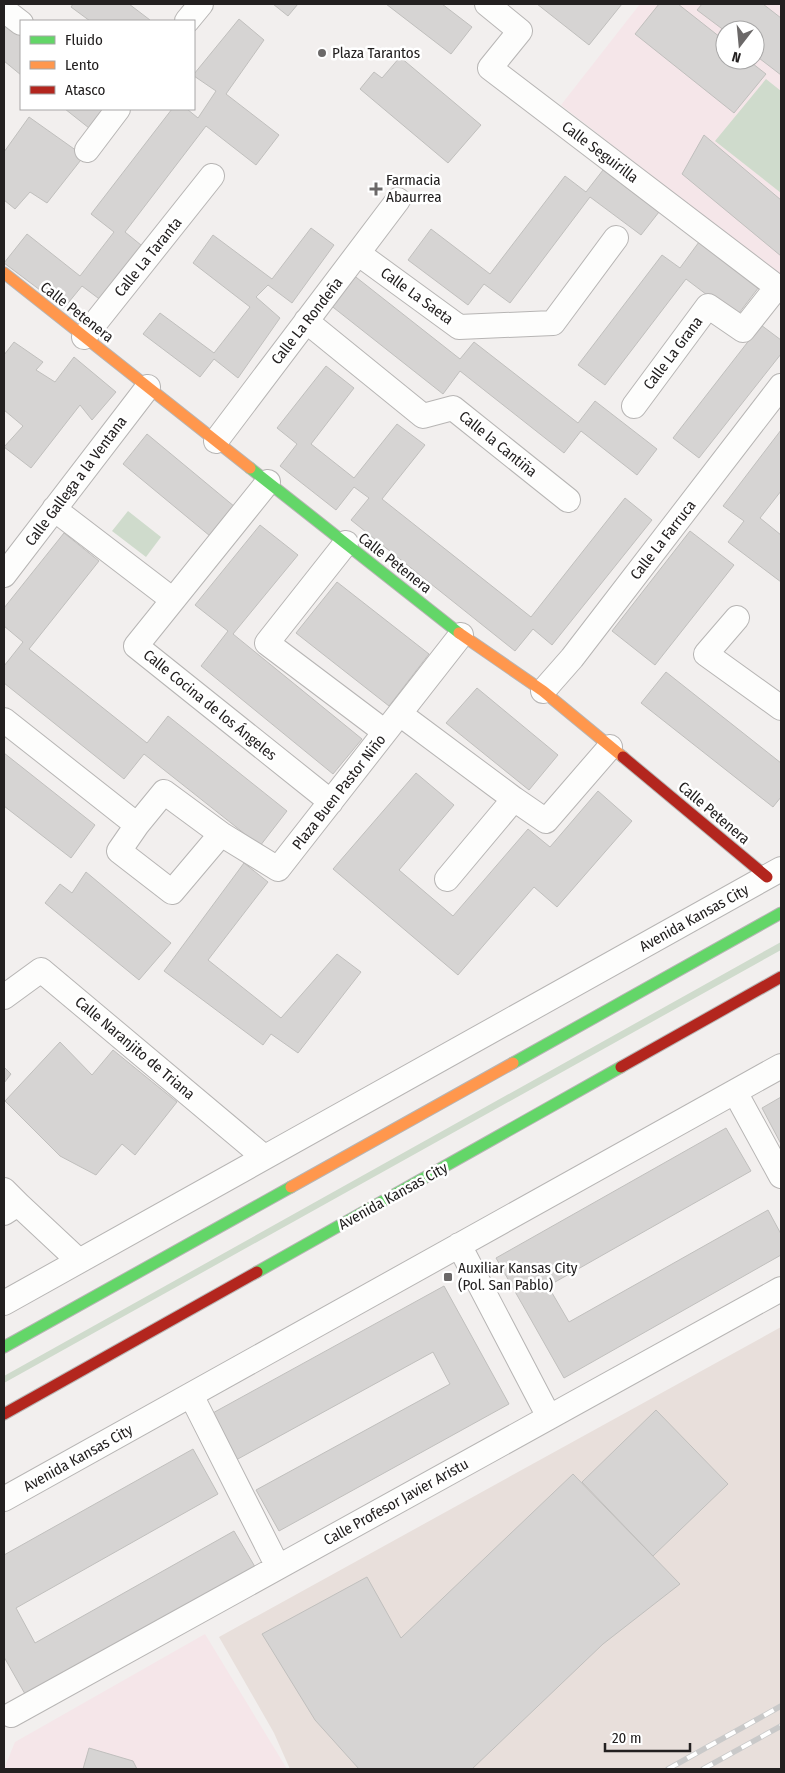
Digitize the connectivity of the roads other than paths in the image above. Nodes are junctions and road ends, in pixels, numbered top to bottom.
1 (201, 4) edge
2 (486, 4) edge
3 (4, 10) edge
4 (188, 20) edge
5 (20, 22) edge
6 (117, 110) edge
7 (87, 150) dead end
8 (212, 176) dead end
9 (398, 200) dead end
10 (616, 238) dead end
11 (359, 254) junction
12 (6, 278) edge
13 (779, 288) edge
14 (306, 321) junction
15 (84, 337) junction
16 (781, 386) edge
17 (148, 387) junction
18 (634, 406) dead end
19 (216, 441) junction
20 (268, 482) junction
21 (568, 500) dead end
22 (54, 509) junction
23 (346, 543) junction
24 (8, 561) edge
25 (173, 600) junction
26 (737, 618) dead end
27 (461, 635) junction
28 (542, 692) junction
29 (781, 708) edge
30 (4, 720) edge
31 (393, 723) junction
32 (610, 747) junction
33 (514, 798) junction
34 (331, 802) junction
35 (136, 825) junction
36 (221, 834) junction
37 (774, 873) edge
38 (447, 879) dead end
39 (781, 913) edge
40 (781, 977) edge
41 (4, 997) edge
42 (781, 1066) edge
43 (735, 1092) junction
44 (264, 1157) junction
45 (781, 1176) edge
46 (9, 1202) edge
47 (459, 1246) junction
48 (79, 1262) junction
49 (781, 1289) edge
50 (4, 1303) edge
51 (4, 1346) edge
52 (191, 1395) junction
53 (4, 1414) edge
54 (549, 1417) junction
55 (4, 1499) edge
56 (278, 1567) junction
57 (6, 1715) edge

1 - 4 street
2 - 13 street, Calle Seguirilla
3 - 5 street
6 - 7 street
8 - 15 street, Calle La Taranta
9 - 11 street, Calle La Rondeña
10 - 11 street, Calle La Saeta
11 - 14 street, Calle La Rondeña
12 - 15 main road, Calle Petenera
13 - 18 street, Calle La Grana
14 - 19 street, Calle La Rondeña
14 - 21 street, Calle la Cantiña
15 - 17 main road, Calle Petenera
16 - 28 street, Calle La Farruca
17 - 19 main road, Calle Petenera
17 - 22 street, Calle Gallega a la Ventana
19 - 20 main road, Calle Petenera
20 - 23 main road, Calle Petenera
20 - 25 street, Calle Cocina de los Ángeles
22 - 24 street, Calle Gallega a la Ventana
22 - 25 street
23 - 27 main road, Calle Petenera
23 - 31 street
25 - 34 street, Calle Cocina de los Ángeles
26 - 29 street
27 - 28 main road, Calle Petenera
27 - 31 street, Plaza Buen Pastor Niño
28 - 32 main road, Calle Petenera
30 - 35 street
31 - 33 street
31 - 34 street, Plaza Buen Pastor Niño
32 - 33 street
32 - 37 main road, Calle Petenera
33 - 38 street
34 - 36 street, Plaza Buen Pastor Niño
35 - 36 street
35 - 36 street
37 - 44 street, Avenida Kansas City
39 - 51 main road
40 - 53 main road, Avenida Kansas City
41 - 44 street, Calle Naranjito de Triana
42 - 43 street, Avenida Kansas City
43 - 45 street
43 - 47 street, Avenida Kansas City
44 - 48 street, Avenida Kansas City
46 - 48 street
47 - 52 street, Avenida Kansas City
47 - 54 street
48 - 50 street, Avenida Kansas City
49 - 54 street, Calle Profesor Javier Aristu
52 - 55 street, Avenida Kansas City
52 - 56 street
54 - 56 street, Calle Profesor Javier Aristu
56 - 57 street, Calle Profesor Javier Aristu

